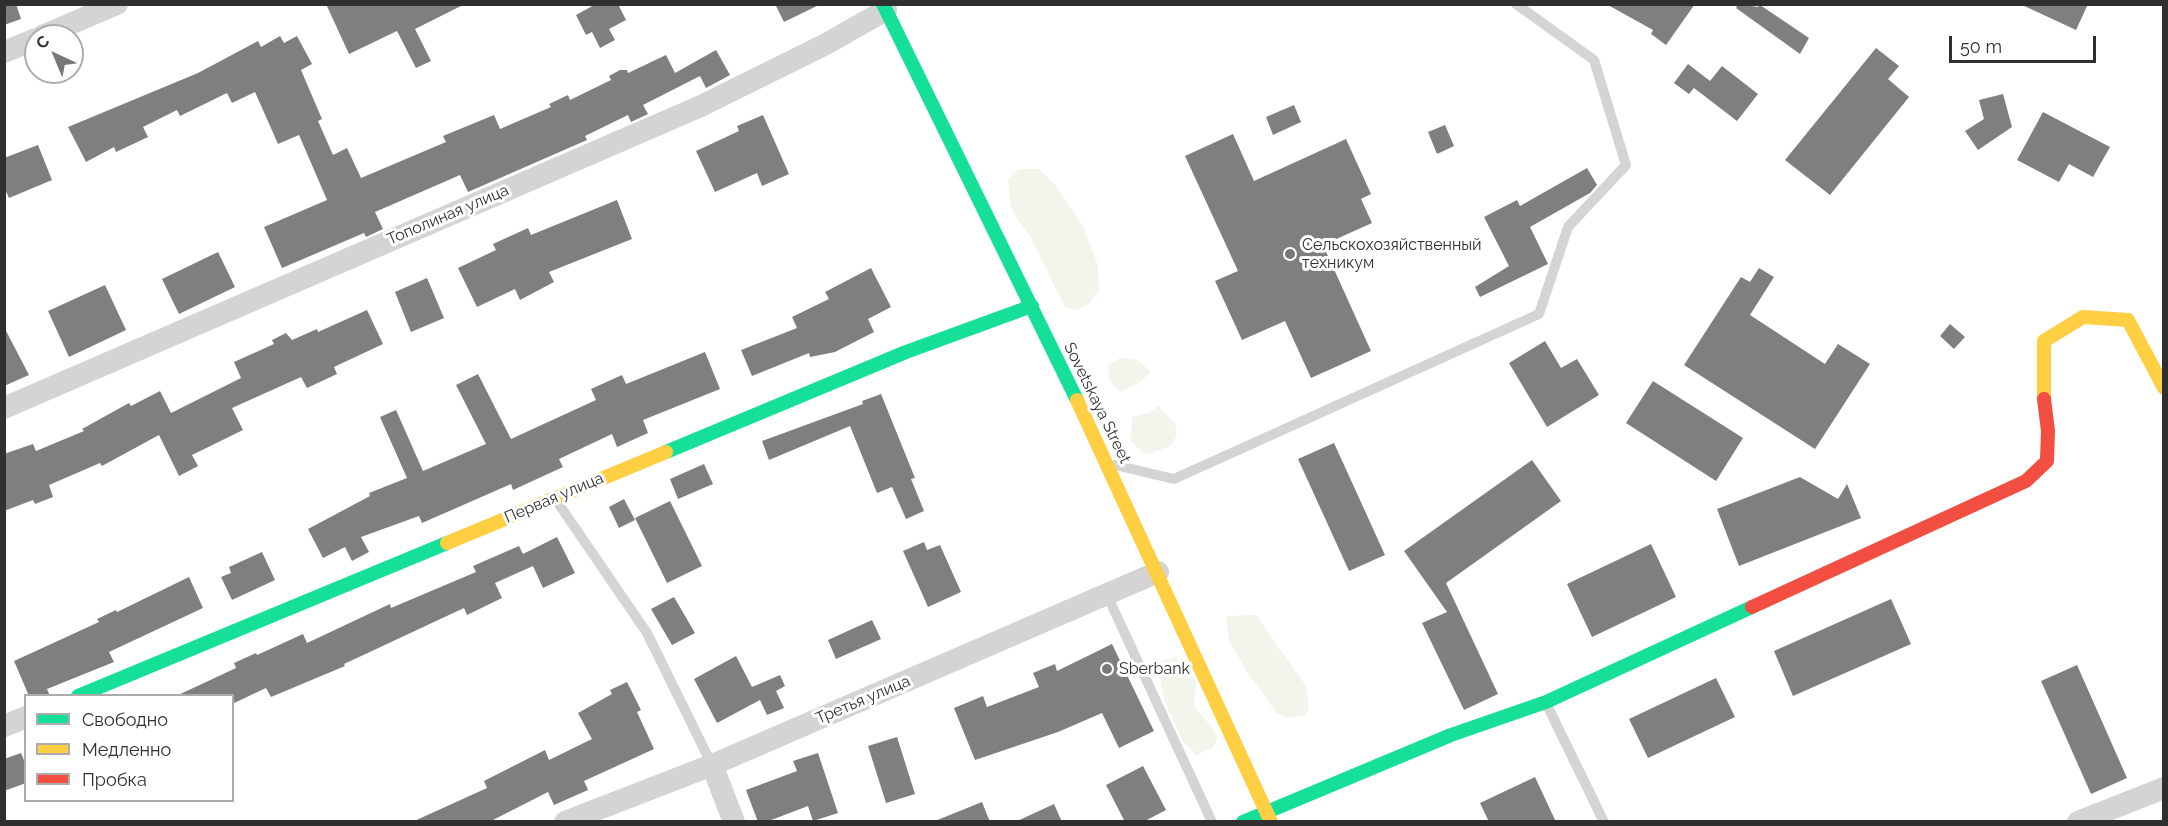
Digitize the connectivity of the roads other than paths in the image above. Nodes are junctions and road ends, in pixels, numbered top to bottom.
1 (117, 4) edge
2 (1516, 4) edge
3 (885, 7) edge
4 (70, 24) edge
5 (24, 44) edge
6 (4, 52) edge
7 (1032, 306) junction
8 (2163, 388) edge
9 (4, 408) edge
10 (1109, 464) junction
11 (554, 498) junction
12 (1158, 572) junction
13 (1107, 595) junction
14 (83, 694) edge
15 (1546, 702) junction
16 (24, 718) edge
17 (4, 726) edge
18 (712, 765) junction
19 (2163, 788) edge
20 (1269, 817) edge
21 (565, 822) edge
22 (734, 822) edge
23 (1212, 822) edge
24 (1243, 822) edge
25 (1604, 822) edge
26 (2078, 822) edge

1 - 4 street
2 - 10 lane
3 - 7 street, Sovetskaya Street
3 - 9 street, Тополиная улица
5 - 6 street
7 - 10 street, Sovetskaya Street
7 - 11 street, Первая улица
8 - 15 street
10 - 12 street, Sovetskaya Street
11 - 14 street, Первая улица
11 - 18 lane
12 - 13 street, Третья улица
12 - 20 street, Sovetskaya Street
13 - 18 street, Третья улица
13 - 23 lane
15 - 20 street
15 - 25 lane
16 - 17 street
18 - 21 street, Третья улица
18 - 22 street
19 - 26 street
20 - 24 street

